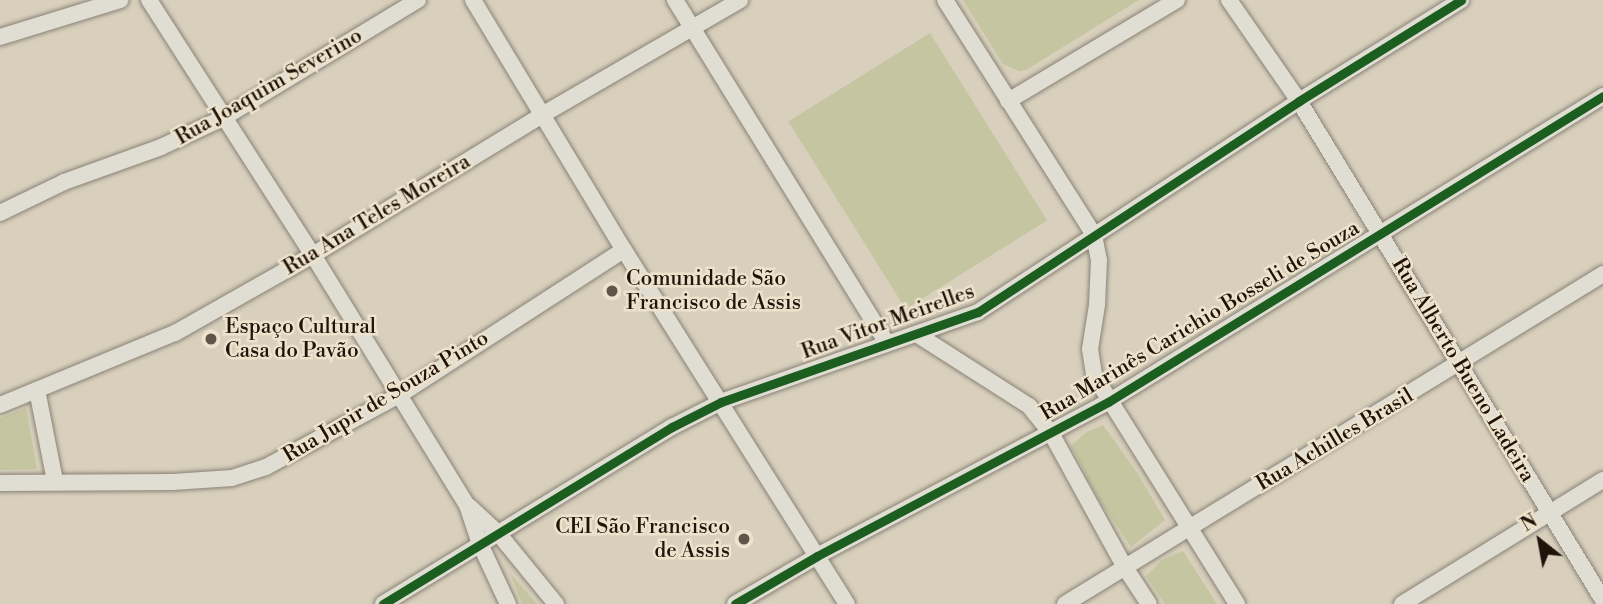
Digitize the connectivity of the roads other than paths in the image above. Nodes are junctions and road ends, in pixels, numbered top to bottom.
1 (120, 0) edge
2 (149, 0) edge
3 (418, 0) edge
4 (473, 0) edge
5 (675, 0) edge
6 (740, 0) edge
7 (945, 0) edge
8 (1177, 0) edge
9 (1229, 0) edge
10 (1461, 0) edge
11 (693, 29) junction
12 (0, 37) edge
13 (1603, 96) edge
14 (1299, 101) junction
15 (1008, 102) junction
16 (542, 115) junction
17 (223, 118) junction
18 (0, 213) edge
19 (1379, 232) junction
20 (1094, 235) junction
21 (624, 250) junction
22 (313, 255) junction
23 (1603, 274) edge
24 (918, 335) junction
25 (887, 343) junction
26 (1458, 365) junction
27 (37, 390) junction
28 (401, 394) junction
29 (720, 402) junction
30 (1108, 402) junction
31 (0, 405) edge
32 (1051, 433) junction
33 (1603, 480) edge
34 (55, 481) junction
35 (0, 482) edge
36 (467, 505) junction
37 (1550, 513) junction
38 (1191, 529) junction
39 (498, 533) junction
40 (480, 544) junction
41 (817, 556) junction
42 (1124, 566) junction
43 (1603, 600) edge
44 (383, 604) edge
45 (508, 604) edge
46 (556, 604) edge
47 (735, 604) edge
48 (847, 604) edge
49 (1065, 604) edge
50 (1149, 604) edge
51 (1237, 604) edge
52 (1402, 604) edge

1 - 12 street
2 - 17 street
3 - 17 street, Rua Joaquim Severino
4 - 16 street
5 - 11 street
6 - 11 street, Rua Ana Teles Moreira
7 - 15 street
8 - 15 street
9 - 14 street, Rua Alberto Bueno Ladeira
10 - 14 street, Rua Vitor Meirelles
11 - 16 street, Rua Ana Teles Moreira
11 - 25 street
13 - 19 street, Rua Marinês Carichio Bosseli de Souza
14 - 19 street, Rua Alberto Bueno Ladeira
14 - 20 street, Rua Vitor Meirelles
15 - 20 street
16 - 21 street
16 - 22 street, Rua Ana Teles Moreira
17 - 18 street, Rua Joaquim Severino
17 - 22 street
19 - 26 street, Rua Alberto Bueno Ladeira
19 - 30 street, Rua Marinês Carichio Bosseli de Souza
20 - 24 street, Rua Vitor Meirelles
20 - 30 street
21 - 28 street, Rua Jupir de Souza Pinto
21 - 29 street
22 - 27 street, Rua Ana Teles Moreira
22 - 28 street
23 - 26 street, Rua Achilles Brasil
24 - 25 street, Rua Vitor Meirelles
24 - 32 street
25 - 29 street, Rua Vitor Meirelles
26 - 37 street, Rua Alberto Bueno Ladeira
26 - 38 street, Rua Achilles Brasil
27 - 31 street, Rua Ana Teles Moreira
27 - 34 street
28 - 34 street, Rua Jupir de Souza Pinto
28 - 36 street
29 - 39 street, Rua Vitor Meirelles
29 - 41 street
30 - 32 street, Rua Marinês Carichio Bosseli de Souza
30 - 38 street
32 - 41 street, Rua Marinês Carichio Bosseli de Souza
32 - 42 street
33 - 37 street
34 - 35 street, Rua Jupir de Souza Pinto
36 - 39 street
36 - 40 street
37 - 43 street, Rua Alberto Bueno Ladeira
37 - 52 street
38 - 42 street, Rua Achilles Brasil
38 - 51 street
39 - 40 street, Rua Vitor Meirelles
39 - 46 street
40 - 44 street, Rua Vitor Meirelles
40 - 45 street
41 - 47 street, Rua Marinês Carichio Bosseli de Souza
41 - 48 street
42 - 49 street, Rua Achilles Brasil
42 - 50 street

